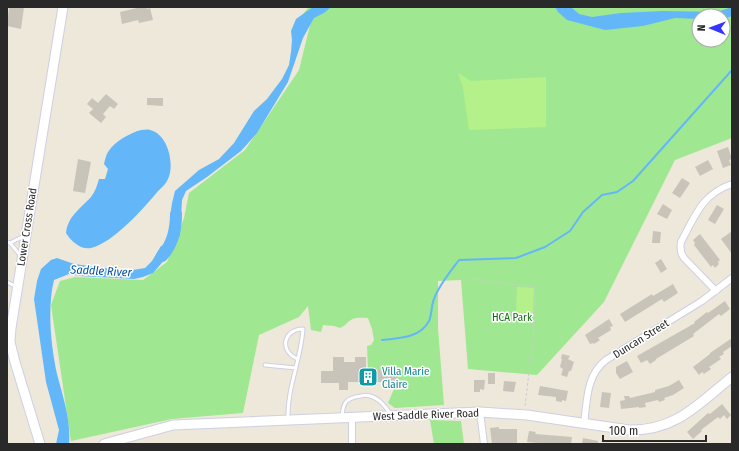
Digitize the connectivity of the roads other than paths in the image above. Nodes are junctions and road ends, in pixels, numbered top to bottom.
1 (63, 7) edge
2 (732, 184) edge
3 (25, 235) junction
4 (8, 242) edge
5 (22, 256) junction
6 (732, 278) edge
7 (7, 282) edge
8 (17, 287) junction
9 (716, 291) junction
10 (298, 359) junction
11 (265, 365) dead end
12 (296, 368) junction
13 (732, 376) edge
14 (480, 412) junction
15 (392, 416) junction
16 (347, 418) junction
17 (289, 420) junction
18 (584, 424) junction
19 (40, 444) edge
20 (104, 444) edge
21 (352, 444) edge
22 (484, 444) edge

1 - 3 street, Lower Cross Road
2 - 9 street
3 - 4 lane
3 - 5 street, Lower Cross Road
4 - 5 lane
5 - 8 street, Lower Cross Road
6 - 9 street, Duncan Street
7 - 8 lane
8 - 19 street, Lower Cross Road
9 - 18 street, Duncan Street
10 - 10 lane
10 - 12 lane
11 - 12 lane
12 - 17 lane
13 - 18 street, West Saddle River Road
14 - 15 street, West Saddle River Road
14 - 18 street, West Saddle River Road
14 - 22 street
15 - 16 street, West Saddle River Road
15 - 16 lane
16 - 17 street, West Saddle River Road
16 - 21 street
17 - 20 street, West Saddle River Road

